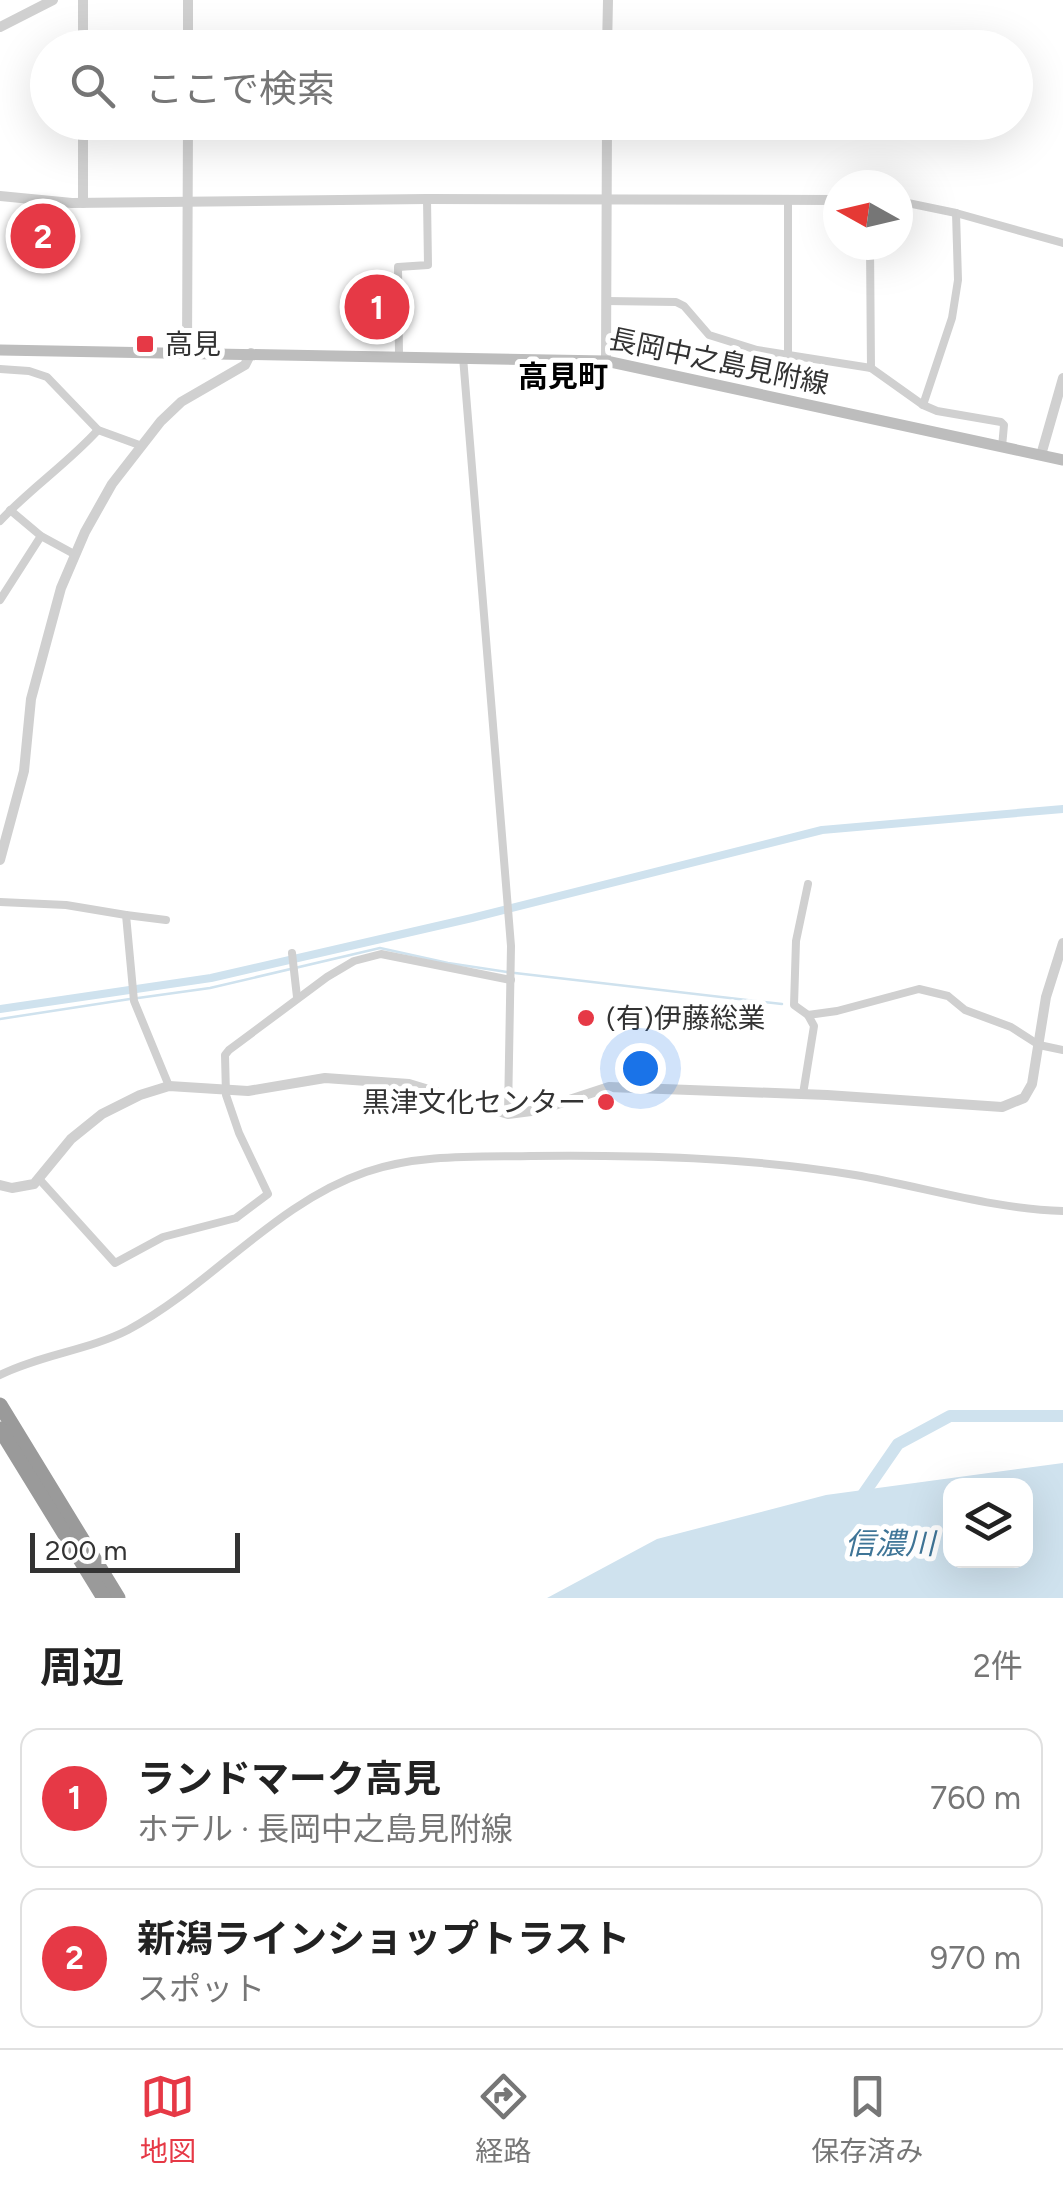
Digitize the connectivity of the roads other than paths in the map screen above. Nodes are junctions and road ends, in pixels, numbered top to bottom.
1 (53, 0) edge
2 (82, 0) edge
3 (188, 0) edge
4 (608, 0) edge
5 (0, 27) edge
6 (83, 30) edge
7 (188, 30) edge
8 (608, 30) edge
9 (83, 140) edge
10 (188, 140) edge
11 (607, 140) edge
12 (0, 196) edge
13 (427, 199) junction
14 (607, 199) junction
15 (788, 200) junction
16 (823, 200) edge
17 (83, 202) junction
18 (188, 202) junction
19 (913, 205) edge
20 (956, 213) junction
21 (1063, 243) edge
22 (870, 260) edge
23 (607, 300) junction
24 (0, 350) edge
25 (188, 352) junction
26 (251, 354) junction
27 (399, 355) junction
28 (788, 356) junction
29 (463, 357) junction
30 (606, 362) junction
31 (870, 368) junction
32 (0, 369) edge
33 (1063, 378) edge
34 (923, 405) junction
35 (937, 411) junction
36 (98, 430) junction
37 (934, 433) junction
38 (142, 446) junction
39 (1002, 447) junction
40 (1041, 455) junction
41 (1063, 460) edge
42 (10, 510) junction
43 (0, 521) edge
44 (41, 536) junction
45 (74, 554) junction
46 (0, 600) edge
47 (0, 860) edge
48 (808, 884) dead end
49 (0, 902) edge
50 (126, 915) junction
51 (166, 920) dead end
52 (1063, 943) edge
53 (292, 953) dead end
54 (1059, 966) edge
55 (511, 980) junction
56 (297, 997) junction
57 (808, 1016) junction
58 (1039, 1044) junction
59 (1063, 1050) edge
60 (169, 1086) junction
61 (226, 1090) junction
62 (803, 1094) junction
63 (508, 1114) junction
64 (40, 1180) junction
65 (0, 1185) edge
66 (1063, 1211) edge
67 (0, 1375) edge
68 (0, 1405) edge
69 (0, 1429) edge
70 (104, 1598) edge
71 (118, 1598) edge

1 - 5 street
2 - 6 street
3 - 7 street
4 - 8 street
9 - 17 street
10 - 18 street
11 - 14 street
12 - 17 street
13 - 14 street
13 - 18 street
13 - 27 street
14 - 15 street
14 - 23 street
15 - 16 street
15 - 28 street
17 - 18 street
18 - 25 street
19 - 20 street
20 - 21 street
20 - 34 street
22 - 31 street
23 - 28 street
23 - 30 street
24 - 25 main road, 長岡中之島見附線
25 - 26 main road, 長岡中之島見附線
26 - 27 main road, 長岡中之島見附線
26 - 38 street
27 - 29 main road, 長岡中之島見附線
28 - 31 street
29 - 30 main road, 長岡中之島見附線
29 - 55 street
30 - 37 main road, 長岡中之島見附線
31 - 34 street
32 - 36 street
33 - 40 street
34 - 35 street
35 - 37 street
35 - 39 street
36 - 38 street
36 - 42 street
37 - 39 main road, 長岡中之島見附線
38 - 45 street
39 - 40 main road, 長岡中之島見附線
40 - 41 main road, 長岡中之島見附線
42 - 43 street
42 - 44 street
44 - 45 street
44 - 46 street
45 - 47 street
48 - 57 street
49 - 50 street
50 - 51 street
50 - 60 street
52 - 54 street
53 - 56 street
54 - 58 street
55 - 56 street
55 - 63 street
56 - 61 street
57 - 58 street
57 - 62 street
58 - 59 street
58 - 62 street
60 - 61 street
60 - 64 street
61 - 63 street
61 - 64 street
62 - 63 street
64 - 65 street
66 - 67 street
68 - 71 highway
69 - 70 highway

